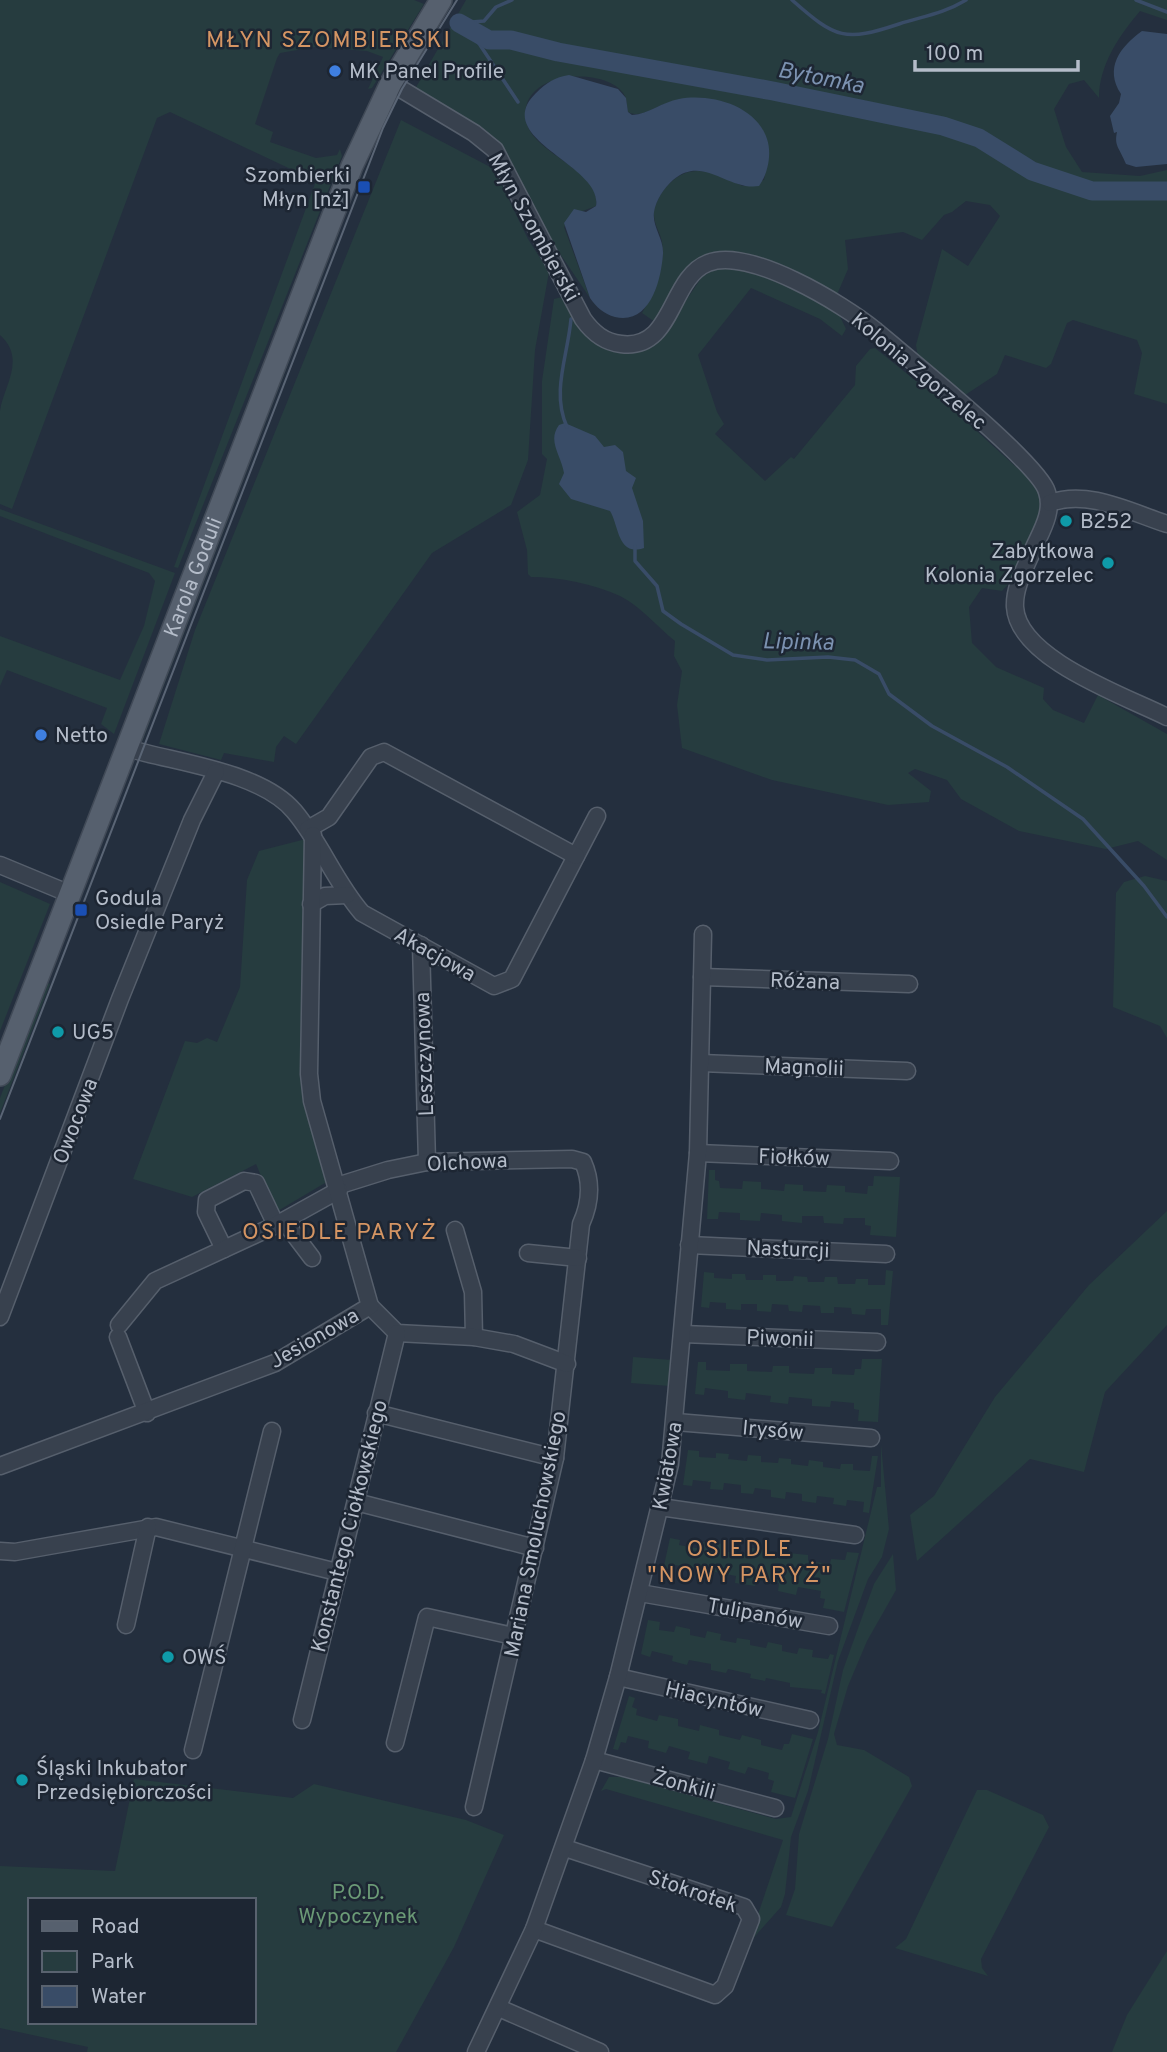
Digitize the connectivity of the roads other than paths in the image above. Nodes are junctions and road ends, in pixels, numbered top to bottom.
1 (441, 0) edge
2 (391, 83) junction
3 (638, 343) joint
4 (1049, 503) junction
5 (1167, 524) edge
6 (1167, 717) edge
7 (127, 748) junction
8 (216, 772) junction
9 (597, 816) dead end
10 (310, 832) junction
11 (576, 856) junction
12 (0, 865) edge
13 (70, 894) junction
14 (347, 895) junction
15 (311, 904) junction
16 (703, 934) dead end
17 (421, 945) junction
18 (702, 977) junction
19 (909, 984) dead end
20 (701, 1063) junction
21 (907, 1072) dead end
22 (0, 1075) edge
23 (698, 1153) junction
24 (890, 1161) dead end
25 (427, 1162) junction
26 (590, 1176) joint
27 (338, 1188) junction
28 (280, 1223) junction
29 (455, 1230) dead end
30 (689, 1245) junction
31 (224, 1249) junction
32 (528, 1253) dead end
33 (886, 1254) dead end
34 (312, 1258) dead end
35 (578, 1258) junction
36 (6, 1277) edge
37 (370, 1306) junction
38 (0, 1317) edge
39 (397, 1333) junction
40 (683, 1334) junction
41 (474, 1337) junction
42 (877, 1342) dead end
43 (567, 1364) junction
44 (147, 1413) junction
45 (376, 1413) junction
46 (676, 1422) junction
47 (272, 1431) dead end
48 (871, 1438) dead end
49 (555, 1458) junction
50 (0, 1466) edge
51 (356, 1502) junction
52 (660, 1507) junction
53 (148, 1527) junction
54 (855, 1535) dead end
55 (244, 1548) junction
56 (535, 1548) junction
57 (0, 1551) edge
58 (337, 1572) junction
59 (640, 1593) junction
60 (125, 1625) dead end
61 (830, 1626) dead end
62 (513, 1636) junction
63 (618, 1677) junction
64 (302, 1720) dead end
65 (810, 1720) dead end
66 (395, 1743) dead end
67 (194, 1750) dead end
68 (594, 1760) junction
69 (474, 1807) dead end
70 (775, 1808) dead end
71 (565, 1848) junction
72 (534, 1929) junction
73 (499, 2008) junction
74 (477, 2052) edge
75 (600, 2052) edge

1 - 2 main road, Karola Goduli
2 - 3 street, Młyn Szombierski
2 - 7 main road, Karola Goduli
3 - 4 street, Kolonia Zgorzelec
4 - 5 street
4 - 6 street
7 - 8 street, Akacjowa
7 - 13 main road, Karola Goduli
8 - 10 street, Akacjowa
8 - 36 street, Owocowa
9 - 11 street, Akacjowa
10 - 11 street
10 - 14 street, Akacjowa
10 - 15 street, Jesionowa
11 - 17 street, Akacjowa
12 - 13 street
13 - 22 main road, Karola Goduli
14 - 15 street
14 - 17 street, Akacjowa
15 - 27 street, Jesionowa
16 - 18 street, Kwiatowa
17 - 25 street, Leszczynowa
18 - 19 street, Różana
18 - 20 street, Kwiatowa
20 - 21 street, Magnolii
20 - 23 street, Kwiatowa
23 - 24 street, Fiołków
23 - 30 street, Kwiatowa
25 - 26 street, Olchowa
25 - 27 street, Olchowa
26 - 35 street, Mariana Smoluchowskiego
27 - 28 street
27 - 37 street, Jesionowa
28 - 31 street
28 - 31 street
28 - 34 street
29 - 41 street
30 - 33 street, Nasturcji
30 - 40 street, Kwiatowa
31 - 44 street
32 - 35 street
35 - 43 street, Mariana Smoluchowskiego
36 - 38 street, Owocowa
37 - 39 street
37 - 44 street, Jesionowa
39 - 41 street
39 - 45 street, Konstantego Ciołkowskiego
40 - 42 street, Piwonii
40 - 46 street, Kwiatowa
41 - 43 street
43 - 49 street, Mariana Smoluchowskiego
44 - 50 street, Jesionowa
45 - 49 street
45 - 51 street, Konstantego Ciołkowskiego
46 - 48 street, Irysów
46 - 52 street, Kwiatowa
47 - 55 street
49 - 56 street, Mariana Smoluchowskiego
51 - 56 street
51 - 58 street, Konstantego Ciołkowskiego
52 - 54 street
52 - 59 street, Kwiatowa
53 - 55 street
53 - 57 street
53 - 60 street
55 - 58 street
55 - 67 street
56 - 62 street, Mariana Smoluchowskiego
58 - 64 street, Konstantego Ciołkowskiego
59 - 61 street, Tulipanów
59 - 63 street, Kwiatowa
62 - 66 street
62 - 69 street, Mariana Smoluchowskiego
63 - 65 street, Hiacyntów
63 - 68 street, Kwiatowa
68 - 70 street, Żonkili
68 - 71 street, Kwiatowa
71 - 72 street, Kwiatowa
71 - 72 street, Stokrotek
72 - 73 street, Kwiatowa
73 - 74 street, Kwiatowa
73 - 75 street

